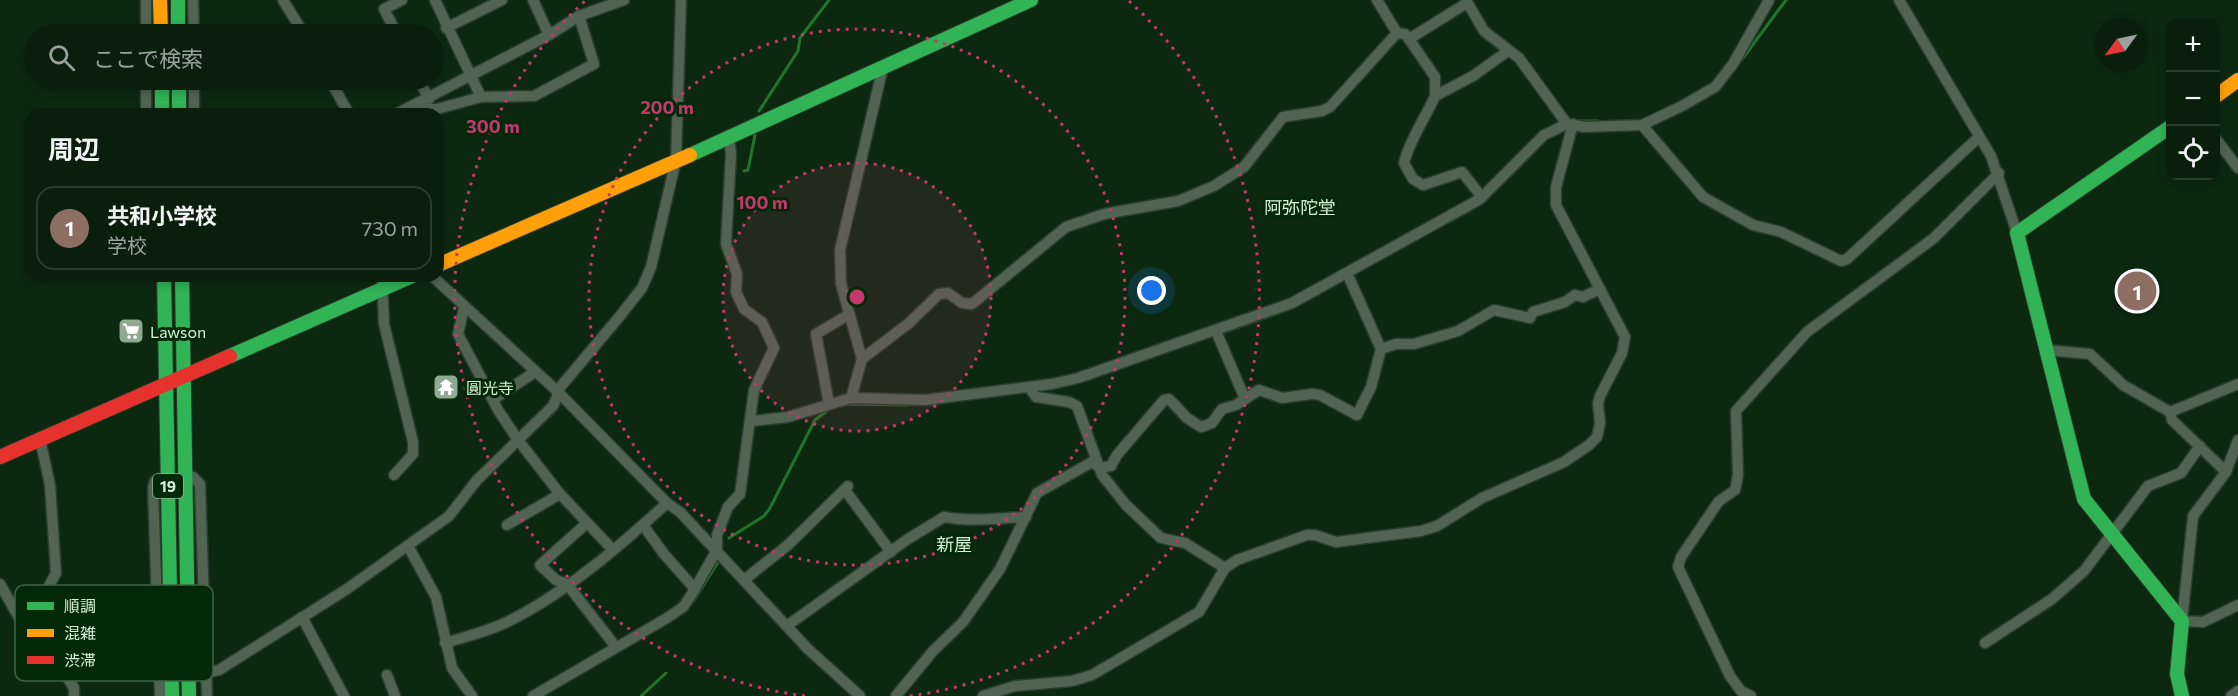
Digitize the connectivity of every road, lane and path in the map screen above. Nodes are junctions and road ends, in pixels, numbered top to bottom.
1 (146, 0) edge
2 (160, 0) edge
3 (178, 0) edge
4 (193, 0) edge
5 (283, 0) edge
6 (402, 0) edge
7 (435, 0) edge
8 (502, 0) edge
9 (532, 0) edge
10 (620, 0) edge
11 (681, 0) edge
12 (1031, 0) edge
13 (1377, 0) edge
14 (1769, 0) edge
15 (1899, 0) edge
16 (1467, 2) edge
17 (488, 3) edge
18 (579, 16) junction
19 (146, 24) edge
20 (161, 24) edge
21 (178, 24) edge
22 (194, 24) edge
23 (298, 24) edge
24 (392, 24) edge
25 (446, 27) junction
26 (1397, 33) junction
27 (549, 35) junction
28 (1409, 39) junction
29 (1508, 51) junction
30 (883, 68) junction
31 (469, 77) junction
32 (2238, 80) edge
33 (146, 90) edge
34 (162, 90) edge
35 (179, 90) edge
36 (194, 90) edge
37 (336, 90) edge
38 (424, 90) edge
39 (2220, 93) edge
40 (1436, 96) junction
41 (481, 97) junction
42 (429, 99) junction
43 (146, 108) edge
44 (162, 108) edge
45 (179, 108) edge
46 (194, 108) edge
47 (346, 108) edge
48 (408, 108) edge
49 (440, 108) edge
50 (1570, 124) junction
51 (1642, 124) junction
52 (2166, 130) edge
53 (729, 137) junction
54 (1979, 137) junction
55 (2220, 144) edge
56 (676, 160) junction
57 (2238, 168) edge
58 (1999, 173) junction
59 (1482, 197) junction
60 (2017, 233) junction
61 (444, 262) edge
62 (1347, 273) junction
63 (164, 282) edge
64 (182, 282) edge
65 (382, 282) edge
66 (438, 282) edge
67 (1600, 289) junction
68 (464, 308) junction
69 (848, 315) junction
70 (1216, 331) junction
71 (1381, 349) junction
72 (2046, 350) junction
73 (862, 359) junction
74 (535, 372) junction
75 (184, 375) junction
76 (167, 383) junction
77 (2238, 384) edge
78 (1029, 387) junction
79 (557, 391) junction
80 (851, 398) junction
81 (494, 399) junction
82 (1245, 399) junction
83 (829, 404) junction
84 (2170, 411) junction
85 (752, 421) junction
86 (40, 440) junction
87 (518, 440) junction
88 (2238, 440) edge
89 (2200, 446) junction
90 (0, 457) edge
91 (1100, 468) junction
92 (2226, 472) junction
93 (394, 475) dead end
94 (185, 477) junction
95 (168, 479) junction
96 (560, 494) junction
97 (667, 503) junction
98 (1026, 517) junction
99 (587, 523) junction
100 (507, 525) dead end
101 (643, 525) junction
102 (2113, 534) junction
103 (408, 546) junction
104 (613, 550) junction
105 (717, 550) junction
106 (891, 552) junction
107 (1225, 568) junction
108 (744, 580) junction
109 (0, 584) edge
110 (567, 584) junction
111 (50, 585) edge
112 (156, 585) edge
113 (170, 585) edge
114 (187, 585) edge
115 (204, 585) edge
116 (695, 589) junction
117 (2238, 605) edge
118 (15, 611) edge
119 (302, 617) junction
120 (2182, 621) junction
121 (788, 625) junction
122 (1985, 643) dead end
123 (445, 644) junction
124 (616, 647) junction
125 (213, 672) edge
126 (387, 675) dead end
127 (70, 681) edge
128 (159, 681) edge
129 (172, 681) edge
130 (189, 681) edge
131 (2238, 691) edge
132 (74, 696) edge
133 (160, 696) edge
134 (172, 696) edge
135 (189, 696) edge
136 (344, 696) edge
137 (395, 696) edge
138 (472, 696) edge
139 (533, 696) edge
140 (860, 696) edge
141 (896, 696) edge
142 (983, 696) edge
143 (1750, 696) edge
144 (2182, 696) edge
145 (2231, 696) edge

1 - 19 street
2 - 20 main road
3 - 21 main road
4 - 22 street
5 - 23 street
6 - 24 street
7 - 25 street
8 - 17 street
9 - 27 street
10 - 18 street
11 - 56 street
12 - 30 main road
13 - 26 street
14 - 51 street
15 - 54 street
16 - 28 street
16 - 29 street
17 - 25 street
18 - 27 street
18 - 41 street
25 - 31 street
26 - 28 street
26 - 73 street
27 - 31 street
28 - 40 street
29 - 40 street
29 - 50 street
30 - 53 main road
30 - 69 street
31 - 41 street
31 - 42 street
32 - 39 main road
33 - 43 street
34 - 44 main road
35 - 45 main road
36 - 46 street
37 - 47 street
38 - 42 street
40 - 59 street
41 - 49 street
42 - 48 street
50 - 51 street
50 - 59 street
50 - 67 street
51 - 54 street
52 - 60 main road
53 - 56 main road
53 - 85 street
54 - 58 street
55 - 57 street
56 - 61 main road
56 - 79 street
58 - 60 street
58 - 143 street
59 - 62 street
60 - 72 main road
62 - 70 street
62 - 71 street
63 - 76 main road, 19
64 - 75 main road, 19
65 - 75 main road
65 - 93 street
66 - 68 street
67 - 71 street
67 - 107 street
68 - 74 street
68 - 81 street
69 - 73 street
69 - 83 street
70 - 78 street
70 - 82 street
71 - 82 street
72 - 84 street
72 - 102 main road
73 - 80 street
74 - 79 street
74 - 81 street
75 - 76 main road
75 - 94 main road, 19
76 - 86 main road
76 - 95 main road, 19
77 - 84 street
78 - 80 street
78 - 91 street
79 - 87 street
79 - 97 street
80 - 83 street
81 - 87 street
82 - 91 street
83 - 85 street
84 - 89 street
85 - 105 street
86 - 90 main road
86 - 111 street
87 - 96 street
87 - 103 street
88 - 92 street
89 - 92 street
89 - 102 street
91 - 98 street
91 - 107 street
92 - 120 street
94 - 114 main road, 19
94 - 115 street
95 - 112 street
95 - 113 main road, 19
96 - 99 street
96 - 100 street
97 - 101 street
97 - 105 street
98 - 106 street
98 - 141 street
99 - 104 street
99 - 110 street
101 - 104 street
101 - 116 street
102 - 120 main road
102 - 122 street
103 - 119 street
103 - 123 street
104 - 110 street
105 - 108 street
105 - 116 street
106 - 108 street
106 - 121 street
107 - 142 street
108 - 121 street
109 - 118 street
110 - 123 street
110 - 124 street
116 - 124 street
117 - 120 street
119 - 125 street
119 - 136 street
120 - 144 main road
121 - 140 street
123 - 138 street
124 - 139 street
126 - 137 street
127 - 132 street
128 - 133 street
129 - 134 main road, 19
130 - 135 main road, 19
131 - 145 street

